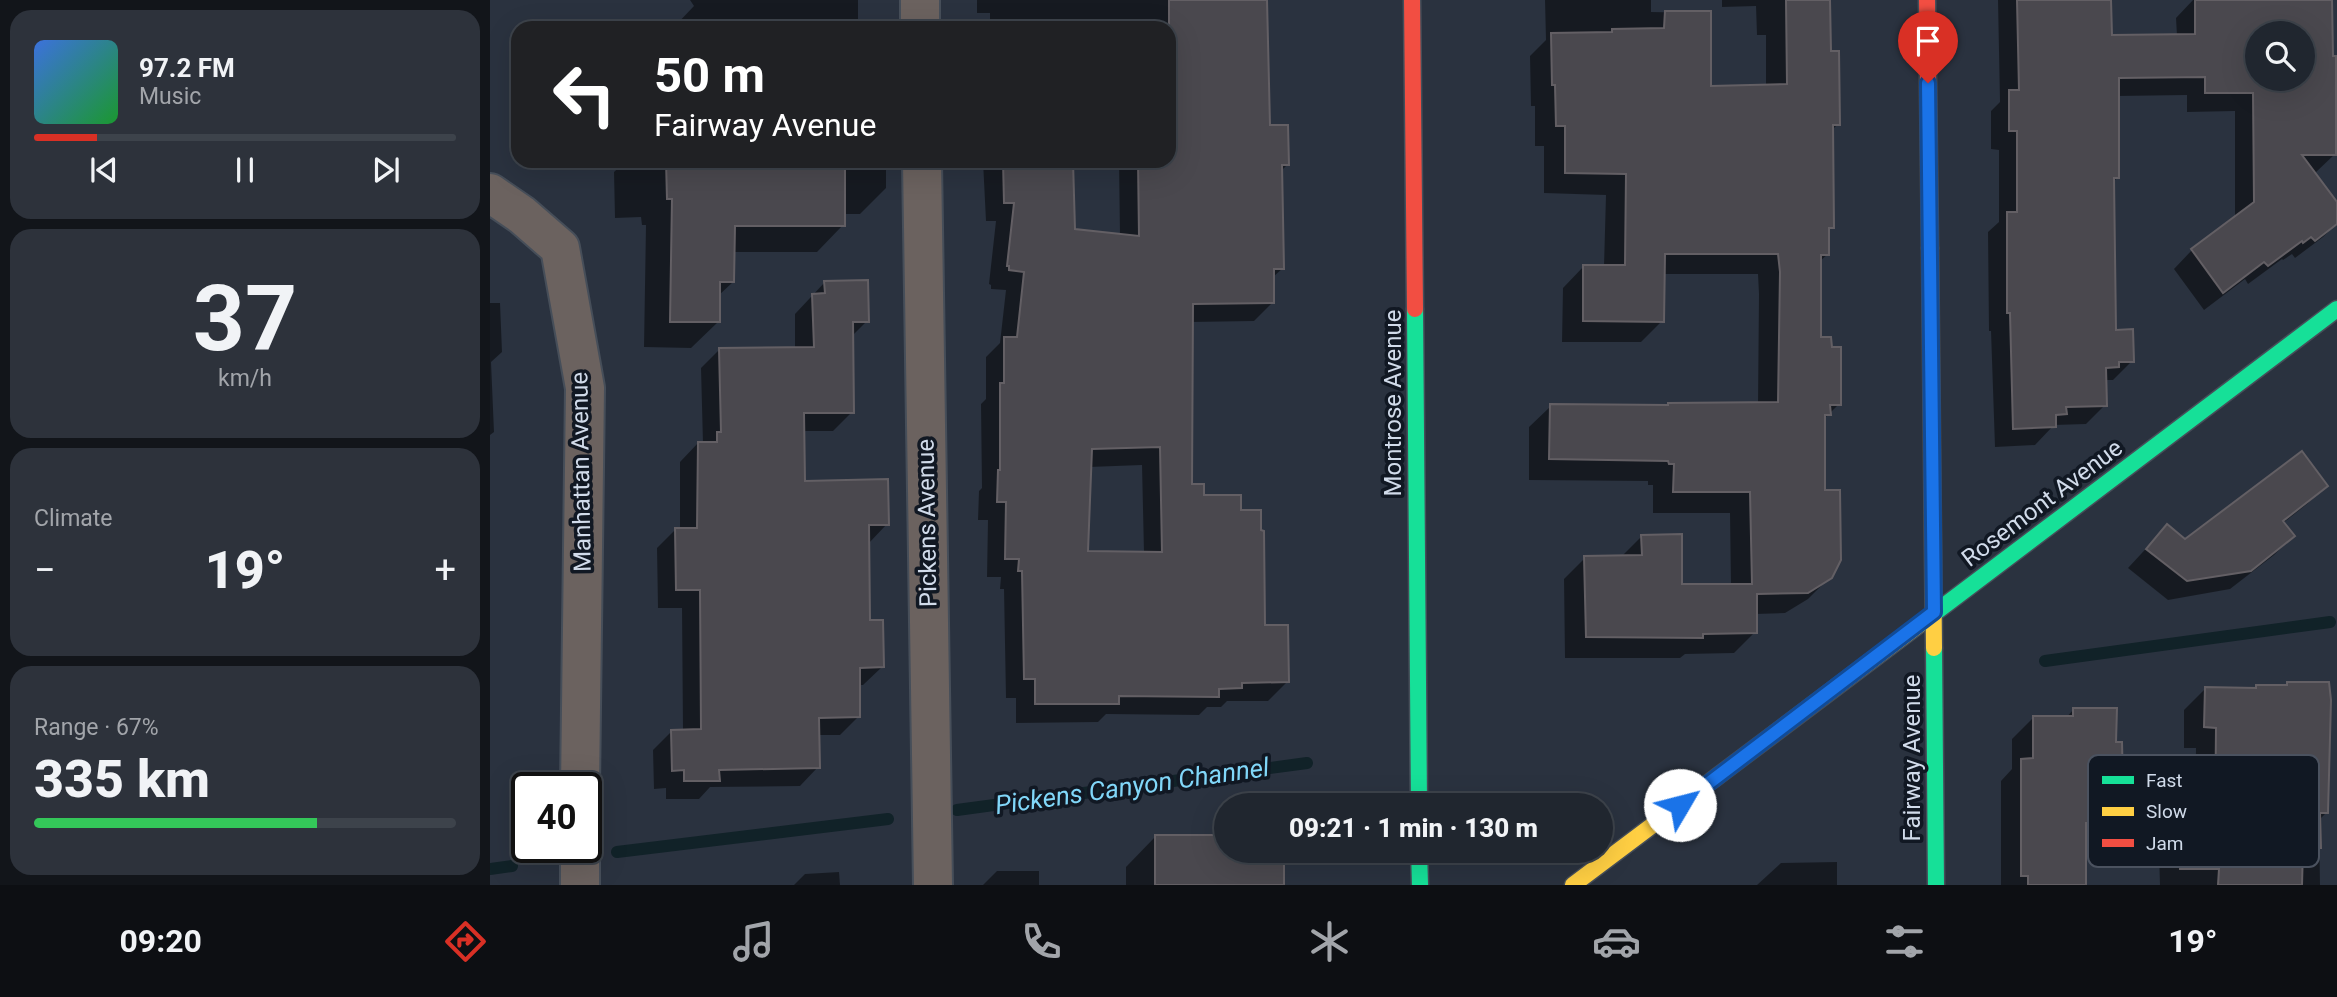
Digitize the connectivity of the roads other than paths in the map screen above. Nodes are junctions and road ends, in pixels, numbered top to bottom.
1 (920, 0) edge
2 (1412, 0) edge
3 (1927, 0) edge
4 (920, 21) edge
5 (922, 168) edge
6 (490, 193) edge
7 (2337, 309) edge
8 (1934, 612) junction
9 (580, 772) edge
10 (1419, 793) edge
11 (580, 863) edge
12 (1419, 863) edge
13 (580, 885) edge
14 (933, 885) edge
15 (1420, 885) edge
16 (1573, 885) edge
17 (1936, 885) edge

1 - 4 street
2 - 10 street, Montrose Avenue
3 - 8 street, Fairway Avenue
5 - 14 street, Pickens Avenue
6 - 9 street, Manhattan Avenue
7 - 8 street, Rosemont Avenue
8 - 16 street, Rosemont Avenue
8 - 17 street, Fairway Avenue
11 - 13 street
12 - 15 street

